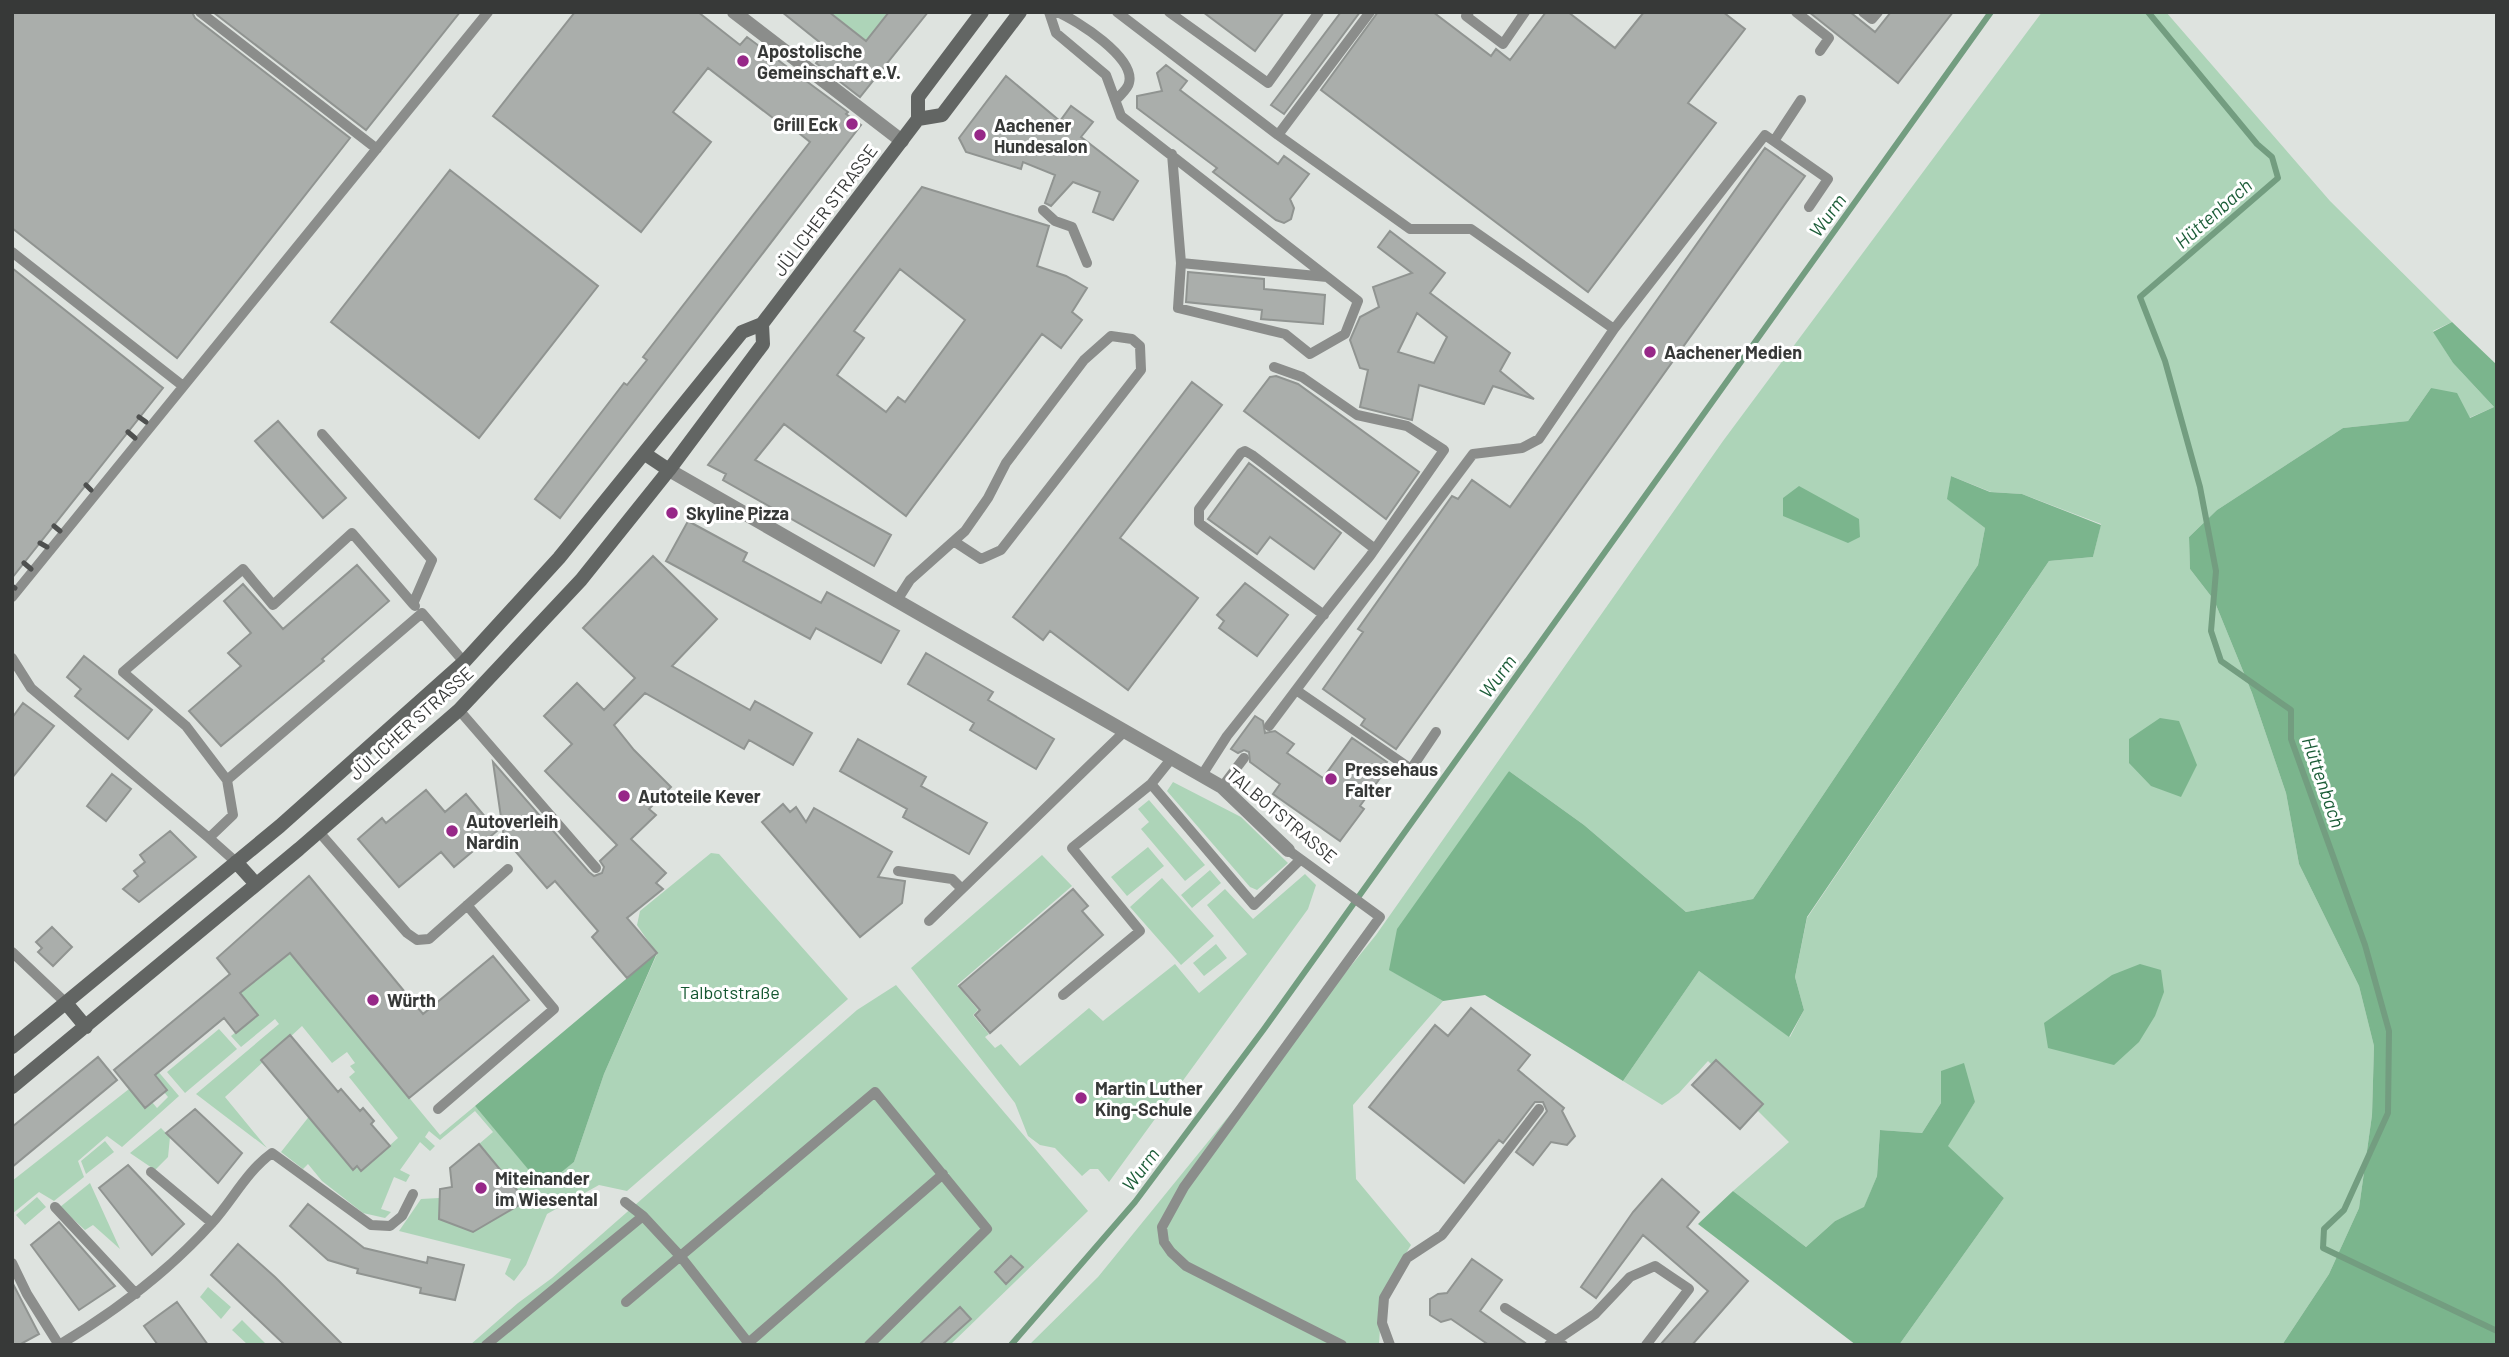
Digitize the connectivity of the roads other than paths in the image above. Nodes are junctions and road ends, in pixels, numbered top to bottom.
1 (200, 12) edge
2 (488, 12) edge
3 (734, 12) edge
4 (982, 12) edge
5 (1020, 12) edge
6 (1049, 12) edge
7 (1057, 12) edge
8 (1118, 12) edge
9 (1169, 12) edge
10 (1319, 12) edge
11 (1370, 12) edge
12 (1469, 12) edge
13 (1525, 12) edge
14 (1796, 12) edge
15 (1863, 12) edge
16 (1878, 12) edge
17 (1820, 51) dead end
18 (1116, 100) junction
19 (1801, 100) dead end
20 (918, 118) junction
21 (1278, 135) junction
22 (902, 141) junction
23 (1774, 141) junction
24 (377, 149) junction
25 (1172, 155) junction
26 (1809, 206) dead end
27 (1043, 210) dead end
28 (12, 252) edge
29 (1087, 263) dead end
30 (1181, 263) junction
31 (1327, 277) junction
32 (762, 324) junction
33 (1614, 329) junction
34 (1274, 368) dead end
35 (183, 386) junction
36 (322, 434) dead end
37 (645, 454) junction
38 (669, 470) junction
39 (955, 542) junction
40 (1375, 550) junction
41 (12, 597) edge
42 (896, 602) junction
43 (413, 604) junction
44 (422, 613) junction
45 (1324, 615) junction
46 (12, 658) edge
47 (464, 662) junction
48 (1296, 690) junction
49 (459, 710) junction
50 (1269, 726) dead end
51 (1124, 732) junction
52 (1436, 732) dead end
53 (1172, 758) junction
54 (1244, 758) dead end
55 (1202, 775) junction
56 (227, 780) junction
57 (1151, 784) junction
58 (1222, 787) junction
59 (319, 832) junction
60 (209, 838) junction
61 (1288, 850) joint
62 (1300, 860) junction
63 (236, 862) junction
64 (596, 868) dead end
65 (508, 869) dead end
66 (898, 871) dead end
67 (256, 884) junction
68 (962, 889) junction
69 (467, 905) junction
70 (929, 921) dead end
71 (12, 952) edge
72 (1063, 995) dead end
73 (66, 1003) junction
74 (86, 1027) junction
75 (12, 1047) edge
76 (12, 1087) edge
77 (438, 1109) dead end
78 (1539, 1109) dead end
79 (151, 1172) dead end
80 (943, 1174) junction
81 (413, 1194) dead end
82 (625, 1202) dead end
83 (55, 1207) dead end
84 (643, 1216) junction
85 (212, 1223) junction
86 (681, 1257) junction
87 (12, 1263) edge
88 (136, 1294) junction
89 (626, 1301) dead end
90 (1505, 1308) dead end
91 (1555, 1343) edge
92 (748, 1344) edge
93 (59, 1345) edge
94 (486, 1345) edge
95 (869, 1345) edge
96 (1342, 1345) edge
97 (1390, 1345) edge
98 (1646, 1345) edge

1 - 24 lane
2 - 24 lane
3 - 22 street
4 - 20 main road, JÜLICHER STRASSE
5 - 20 main road
6 - 18 lane
7 - 18 lane
8 - 21 lane
9 - 10 lane
11 - 21 lane
12 - 13 lane
14 - 17 lane
15 - 16 lane
18 - 25 lane
19 - 23 lane
20 - 22 main road, JÜLICHER STRASSE
21 - 33 lane
22 - 32 main road, JÜLICHER STRASSE
23 - 26 lane
23 - 33 lane
24 - 35 lane
25 - 30 lane
25 - 31 lane
27 - 29 lane
28 - 35 lane
30 - 31 lane
30 - 31 lane
32 - 37 main road, JÜLICHER STRASSE
32 - 38 main road, JÜLICHER STRASSE
33 - 48 lane
34 - 40 lane
35 - 41 lane
36 - 43 lane
37 - 38 main road
37 - 47 main road, JÜLICHER STRASSE
38 - 42 street, TALBOTSTRASSE
38 - 49 main road, JÜLICHER STRASSE
39 - 39 lane
39 - 42 lane
40 - 45 lane
40 - 45 lane
42 - 51 street, TALBOTSTRASSE
43 - 44 lane
43 - 56 lane
44 - 47 lane
44 - 56 lane
45 - 55 lane
46 - 60 lane
47 - 63 main road, JÜLICHER STRASSE
48 - 50 lane
48 - 52 lane
49 - 59 main road, JÜLICHER STRASSE
49 - 64 lane
51 - 53 street, TALBOTSTRASSE
51 - 68 lane
53 - 55 street, TALBOTSTRASSE
53 - 57 lane
54 - 58 lane
55 - 58 street, TALBOTSTRASSE
56 - 60 lane
57 - 62 lane
57 - 72 lane
58 - 61 street, TALBOTSTRASSE
59 - 67 main road, JÜLICHER STRASSE
59 - 69 lane
60 - 63 lane
61 - 62 lane, TALBOTSTRASSE
62 - 96 lane, TALBOTSTRASSE
63 - 67 main road
63 - 73 main road, JÜLICHER STRASSE
65 - 69 lane
66 - 68 lane
67 - 74 main road, JÜLICHER STRASSE
68 - 70 lane
69 - 77 lane
71 - 73 lane
73 - 74 main road
73 - 75 main road, JÜLICHER STRASSE
74 - 76 main road, JÜLICHER STRASSE
78 - 97 lane
79 - 85 lane
80 - 86 lane
80 - 92 lane
80 - 95 lane
81 - 85 lane
82 - 84 lane
83 - 88 lane
84 - 86 lane
84 - 94 lane
85 - 88 lane
86 - 89 lane
86 - 92 lane
87 - 93 lane
88 - 93 lane
90 - 91 lane
91 - 98 lane

